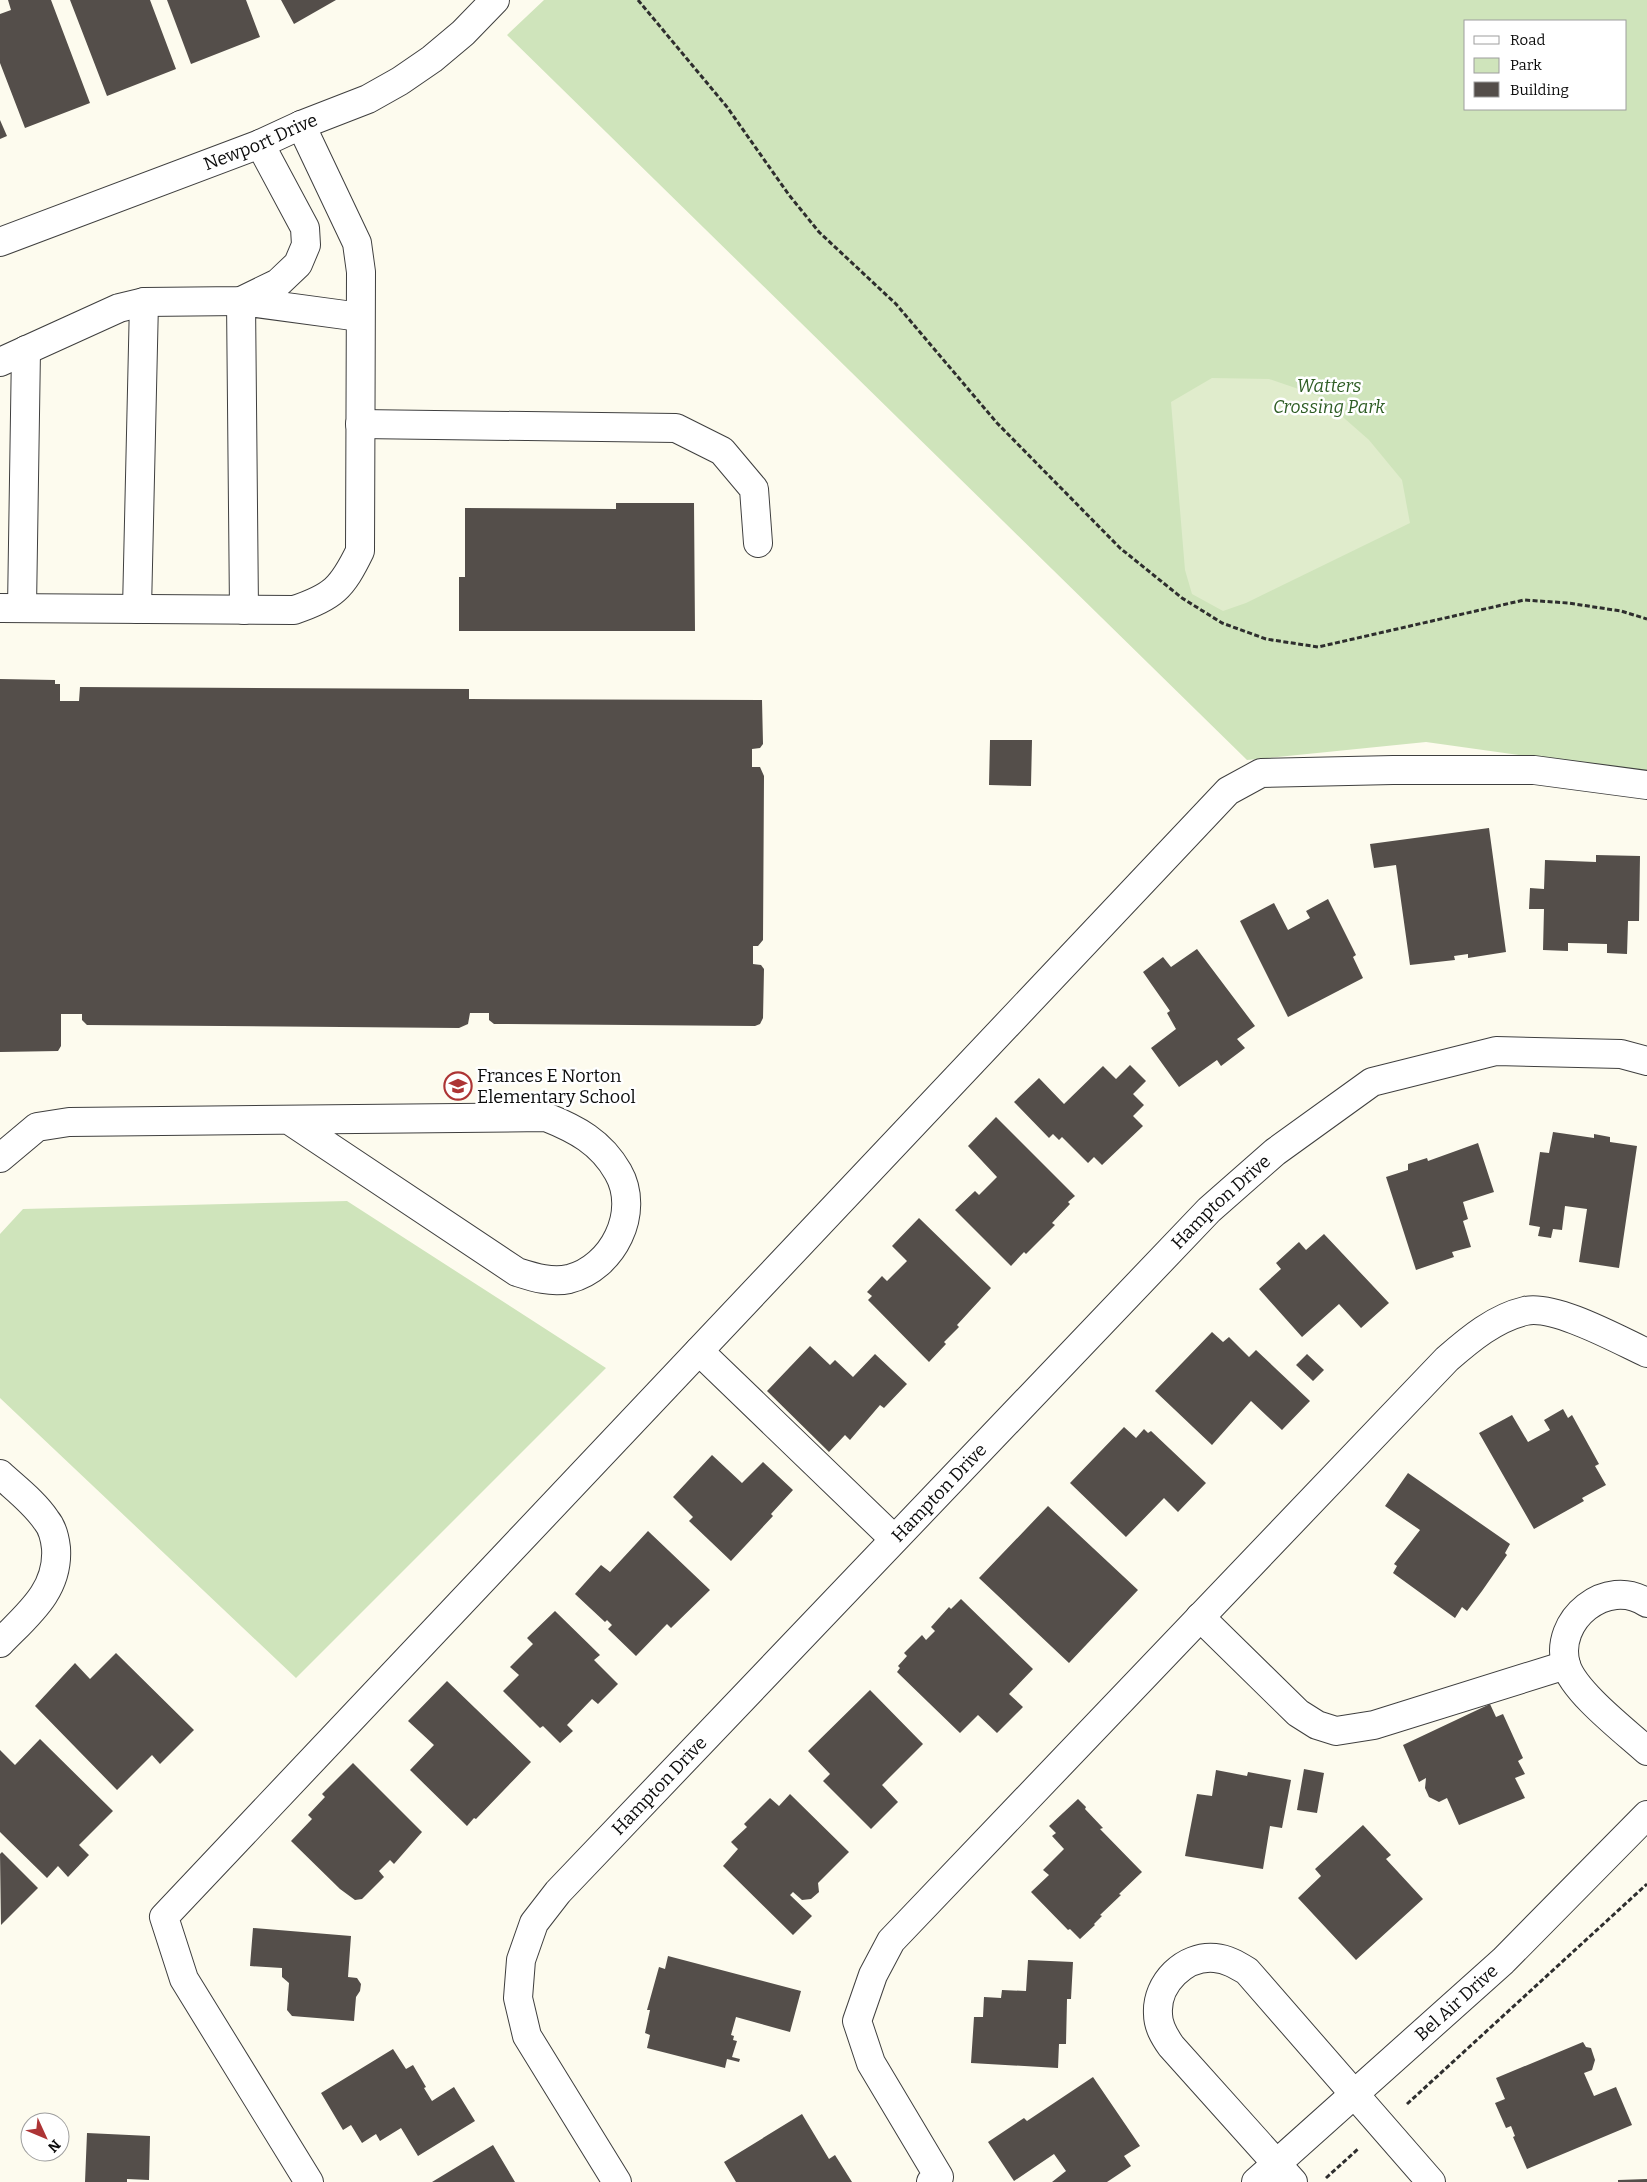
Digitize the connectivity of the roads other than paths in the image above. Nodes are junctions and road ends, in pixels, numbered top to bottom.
1 (495, 0) edge
2 (301, 125) junction
3 (260, 144) junction
4 (0, 242) edge
5 (240, 301) junction
6 (144, 302) junction
7 (360, 317) junction
8 (26, 350) junction
9 (0, 362) edge
10 (360, 424) junction
11 (758, 543) dead end
12 (11, 608) edge
13 (137, 609) junction
14 (244, 610) junction
15 (1647, 786) edge
16 (1647, 1061) edge
17 (288, 1120) junction
18 (0, 1158) edge
19 (699, 1351) junction
20 (1647, 1353) edge
21 (0, 1474) edge
22 (894, 1539) junction
23 (1647, 1603) edge
24 (1200, 1617) junction
25 (0, 1643) edge
26 (1566, 1665) junction
27 (1647, 1751) edge
28 (1647, 1815) edge
29 (1355, 2094) junction
30 (1285, 2173) edge
31 (309, 2182) edge
32 (617, 2182) edge
33 (931, 2182) edge
34 (1256, 2182) edge
35 (1431, 2182) edge

1 - 2 street, Newport Drive
2 - 3 street, Newport Drive
2 - 7 street
3 - 4 street, Newport Drive
3 - 5 street
5 - 6 street
5 - 7 street
5 - 14 street
6 - 8 street
6 - 13 street
7 - 10 street
8 - 9 street
8 - 12 street
10 - 11 street
10 - 14 street
12 - 13 street
13 - 14 street
15 - 19 street
16 - 22 street, Hampton Drive
17 - 17 street
17 - 18 street
19 - 22 street
19 - 31 street
20 - 24 street
21 - 25 street
22 - 32 street, Hampton Drive
23 - 26 street
24 - 26 street
24 - 33 street
26 - 27 street
28 - 29 street, Bel Air Drive
29 - 30 street, Bel Air Drive
29 - 30 street
29 - 35 street
30 - 34 street, Bel Air Drive

